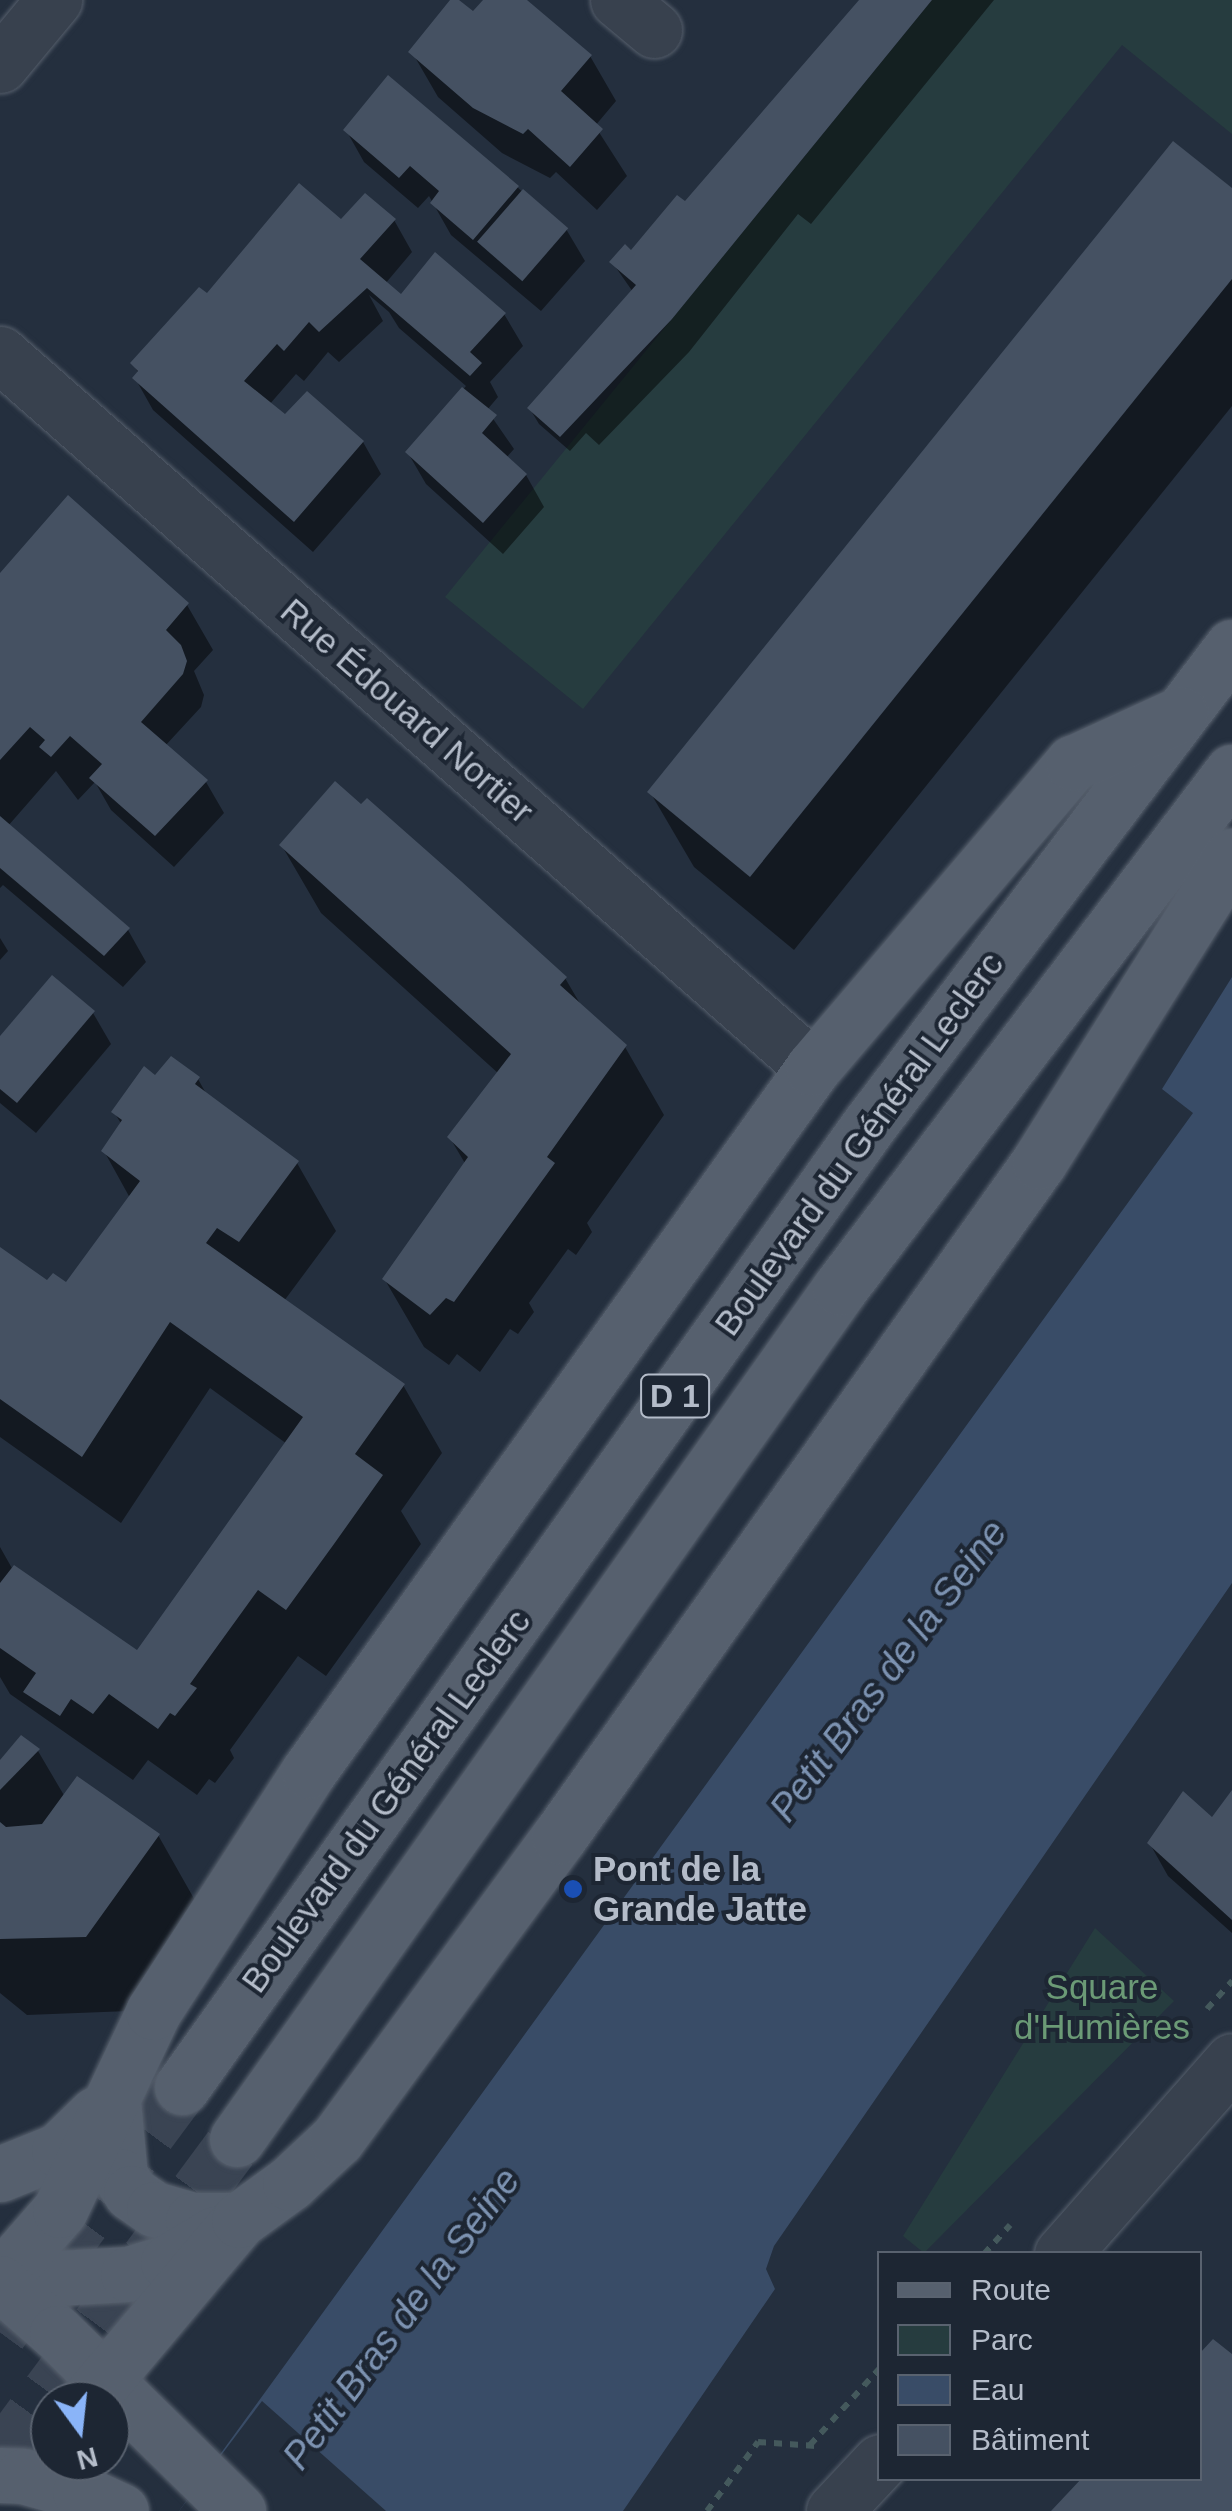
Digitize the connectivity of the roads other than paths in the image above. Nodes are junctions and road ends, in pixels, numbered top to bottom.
1 (54, 0) edge
2 (0, 65) edge
3 (0, 354) edge
4 (1232, 647) edge
5 (1180, 714) junction
6 (1232, 772) edge
7 (1232, 856) edge
8 (813, 1068) junction
9 (1232, 2060) edge
10 (182, 2087) tunnel mouth
11 (113, 2098) junction
12 (237, 2139) tunnel mouth
13 (0, 2174) edge
14 (239, 2220) junction
15 (1065, 2251) edge
16 (13, 2277) edge
17 (81, 2381) edge
18 (98, 2381) edge
19 (130, 2425) edge
20 (877, 2465) edge
21 (238, 2511) edge
22 (834, 2511) edge

1 - 2 street
3 - 8 street, Rue Édouard Nortier
4 - 5 main road, Boulevard du Général Leclerc / D 1
5 - 8 main road
5 - 10 main road, Boulevard du Général Leclerc / D 1
6 - 12 main road, Boulevard du Général Leclerc / D 1
7 - 14 main road
8 - 11 main road
9 - 15 street
11 - 13 main road
11 - 14 main road
11 - 16 main road
14 - 16 main road
14 - 18 main road
16 - 17 main road
19 - 21 main road
20 - 22 street

